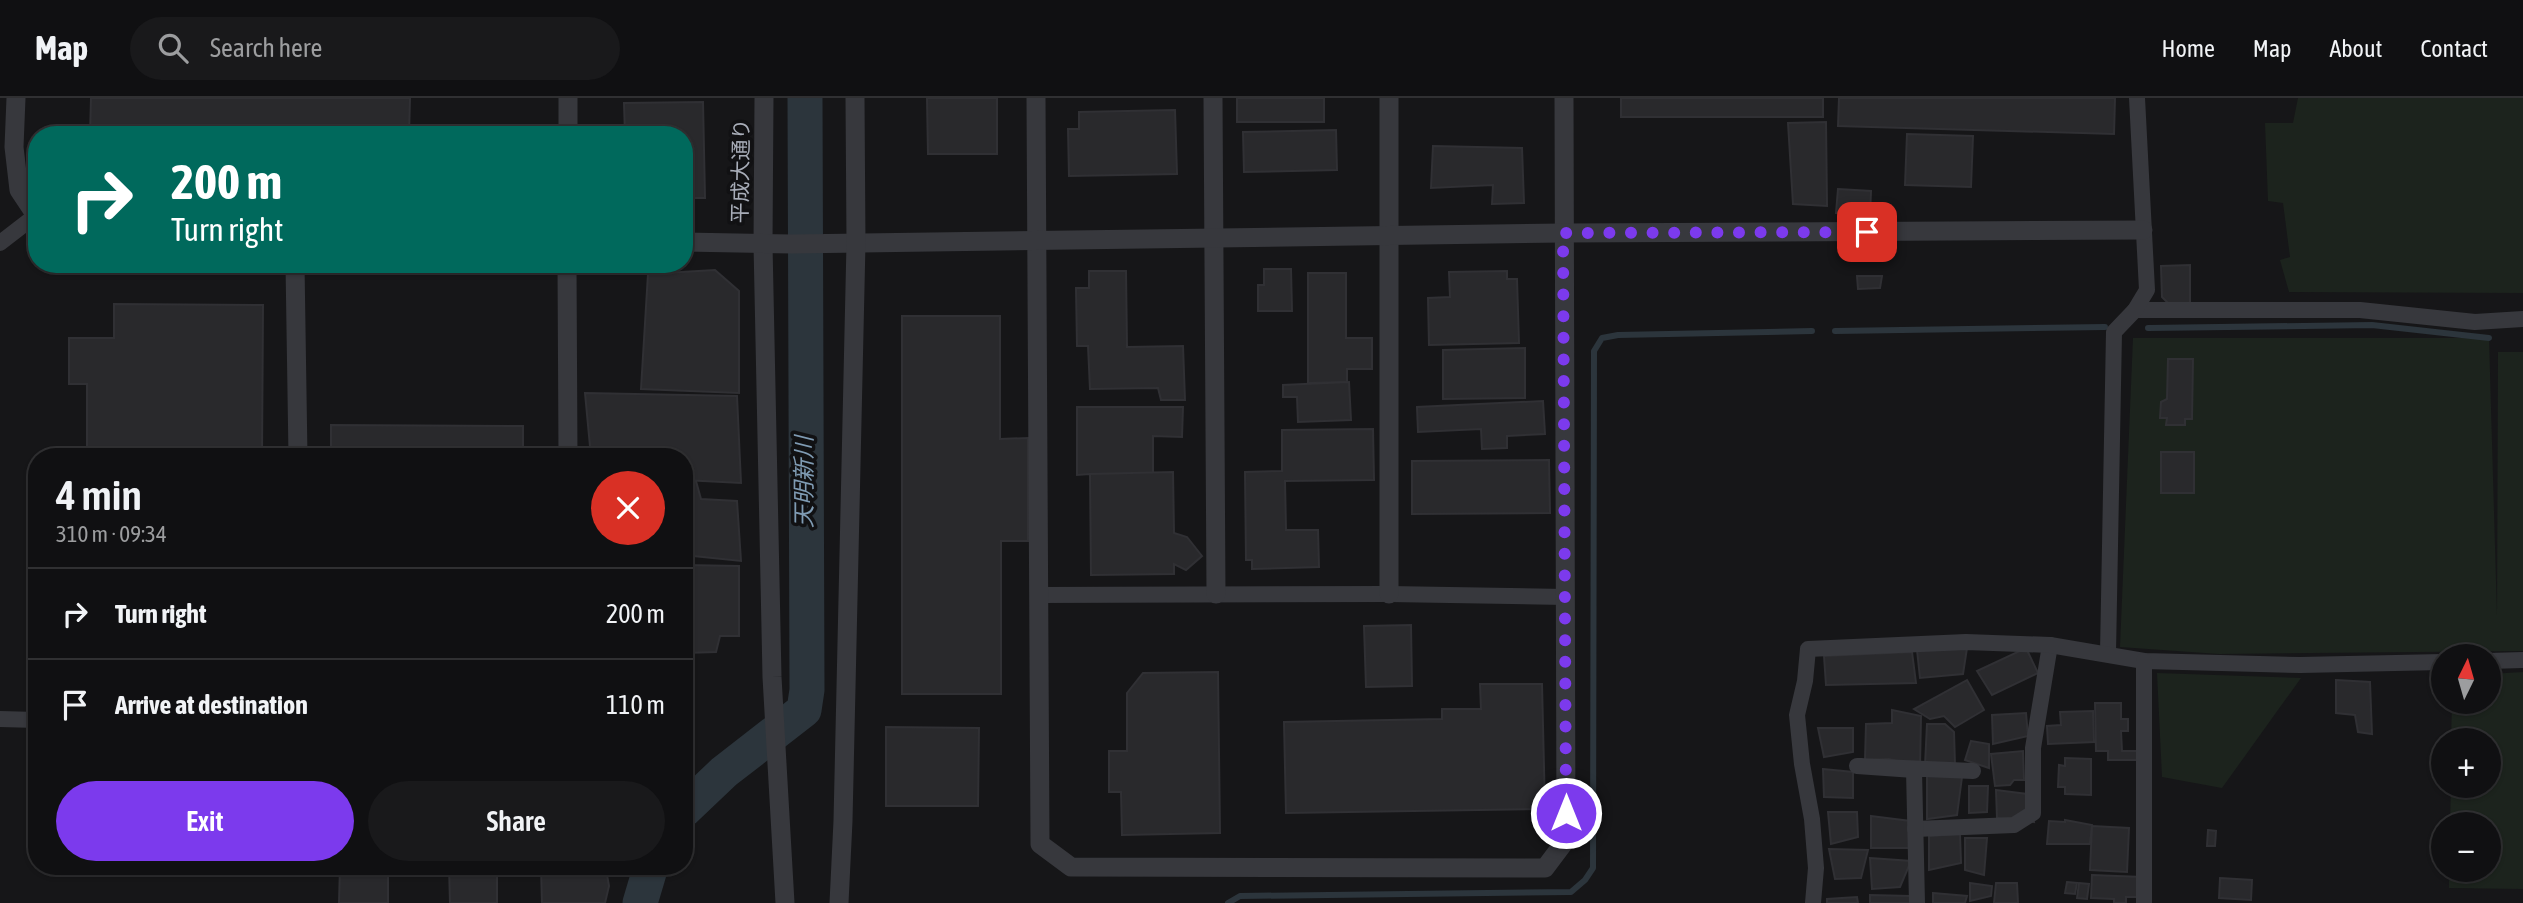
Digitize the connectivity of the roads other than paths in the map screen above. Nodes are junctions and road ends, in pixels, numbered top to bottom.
1 (16, 98) edge
2 (568, 98) edge
3 (764, 98) edge
4 (855, 98) edge
5 (1036, 98) edge
6 (1213, 98) edge
7 (1389, 98) edge
8 (1564, 98) edge
9 (2137, 98) edge
10 (568, 126) edge
11 (28, 204) edge
12 (28, 222) edge
13 (2143, 230) junction
14 (1563, 233) junction
15 (1390, 237) junction
16 (1214, 238) junction
17 (1036, 241) junction
18 (693, 242) edge
19 (0, 243) edge
20 (848, 243) junction
21 (763, 244) junction
22 (295, 273) edge
23 (567, 273) edge
24 (2135, 310) junction
25 (2523, 319) edge
26 (298, 448) edge
27 (568, 448) edge
28 (1216, 594) junction
29 (1389, 594) junction
30 (1039, 595) junction
31 (1565, 597) junction
32 (2050, 645) junction
33 (2108, 653) junction
34 (2523, 660) edge
35 (2144, 661) junction
36 (2501, 661) edge
37 (2431, 662) edge
38 (0, 719) edge
39 (28, 720) edge
40 (1973, 771) dead end
41 (1915, 829) junction
42 (785, 903) edge
43 (839, 903) edge
44 (1813, 903) edge
45 (1917, 903) edge
46 (2144, 903) edge

1 - 11 street
2 - 10 street
3 - 21 street, 平成大通り
4 - 20 street
5 - 17 street
6 - 16 street
7 - 15 street
8 - 14 street
9 - 13 street
12 - 19 street
13 - 14 street
13 - 24 street
14 - 15 street
14 - 31 street
15 - 16 street
15 - 29 street
16 - 17 street
16 - 28 street
17 - 20 street
17 - 30 street
18 - 21 street
20 - 21 street
20 - 43 street
21 - 42 street, 平成大通り
22 - 26 street
23 - 27 street
24 - 25 street
24 - 33 street
28 - 29 street
28 - 30 street
29 - 31 street
30 - 31 street
32 - 33 street
32 - 41 street
32 - 44 street
33 - 35 street
34 - 36 street
35 - 37 street
35 - 46 street
38 - 39 street
40 - 41 street
41 - 45 street

